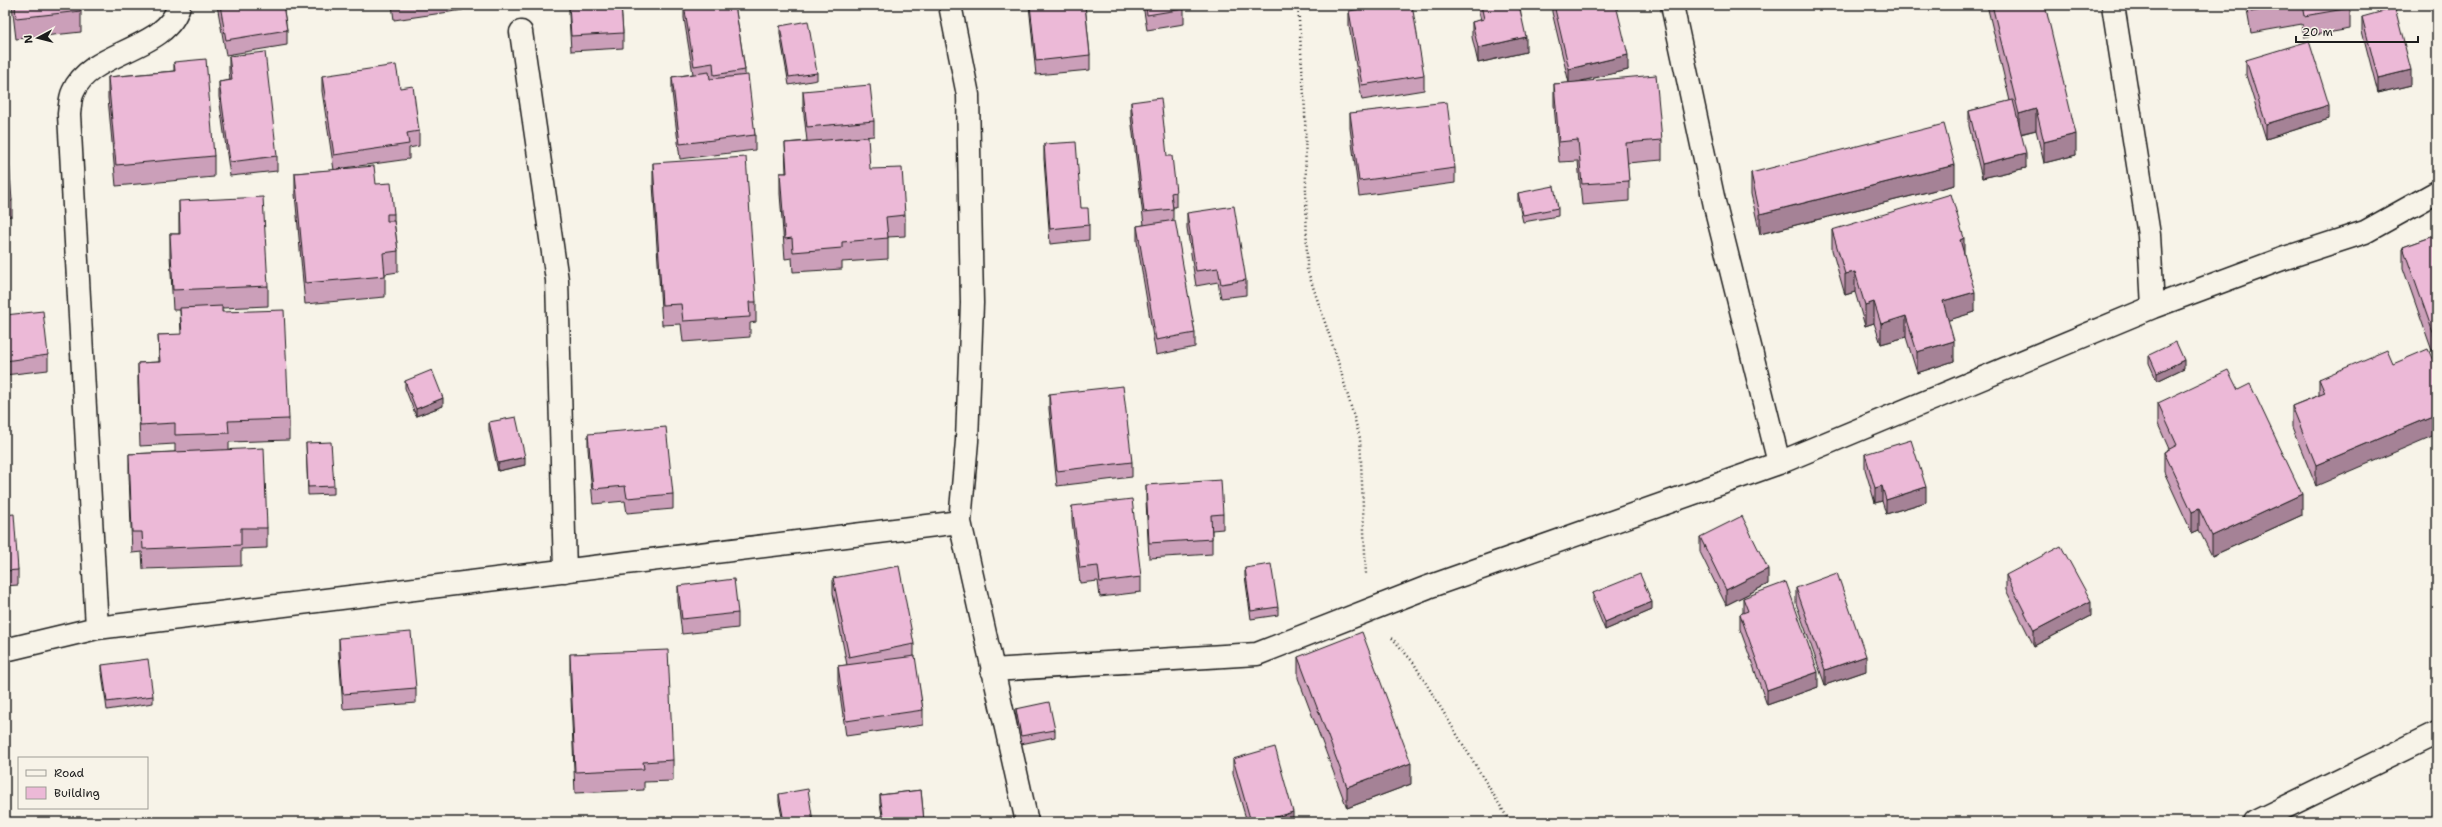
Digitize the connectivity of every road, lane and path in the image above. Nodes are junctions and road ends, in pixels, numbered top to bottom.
1 (179, 5) edge
2 (950, 5) edge
3 (1298, 5) edge
4 (1672, 5) edge
5 (2113, 5) edge
6 (521, 32) dead end
7 (2437, 192) edge
8 (2153, 307) junction
9 (1779, 463) junction
10 (960, 522) junction
11 (565, 571) junction
12 (1368, 610) junction
13 (97, 628) junction
14 (5, 650) edge
15 (992, 670) junction
16 (2437, 733) edge
17 (1027, 822) edge
18 (1510, 822) edge
19 (2255, 822) edge

1 - 13 street
2 - 10 street
3 - 12 path
4 - 9 street
5 - 8 street
6 - 11 street
7 - 8 street
8 - 9 street
9 - 12 street
10 - 11 street
10 - 15 street
11 - 13 street
12 - 15 street
12 - 18 path
13 - 14 street
15 - 17 street
16 - 19 street

